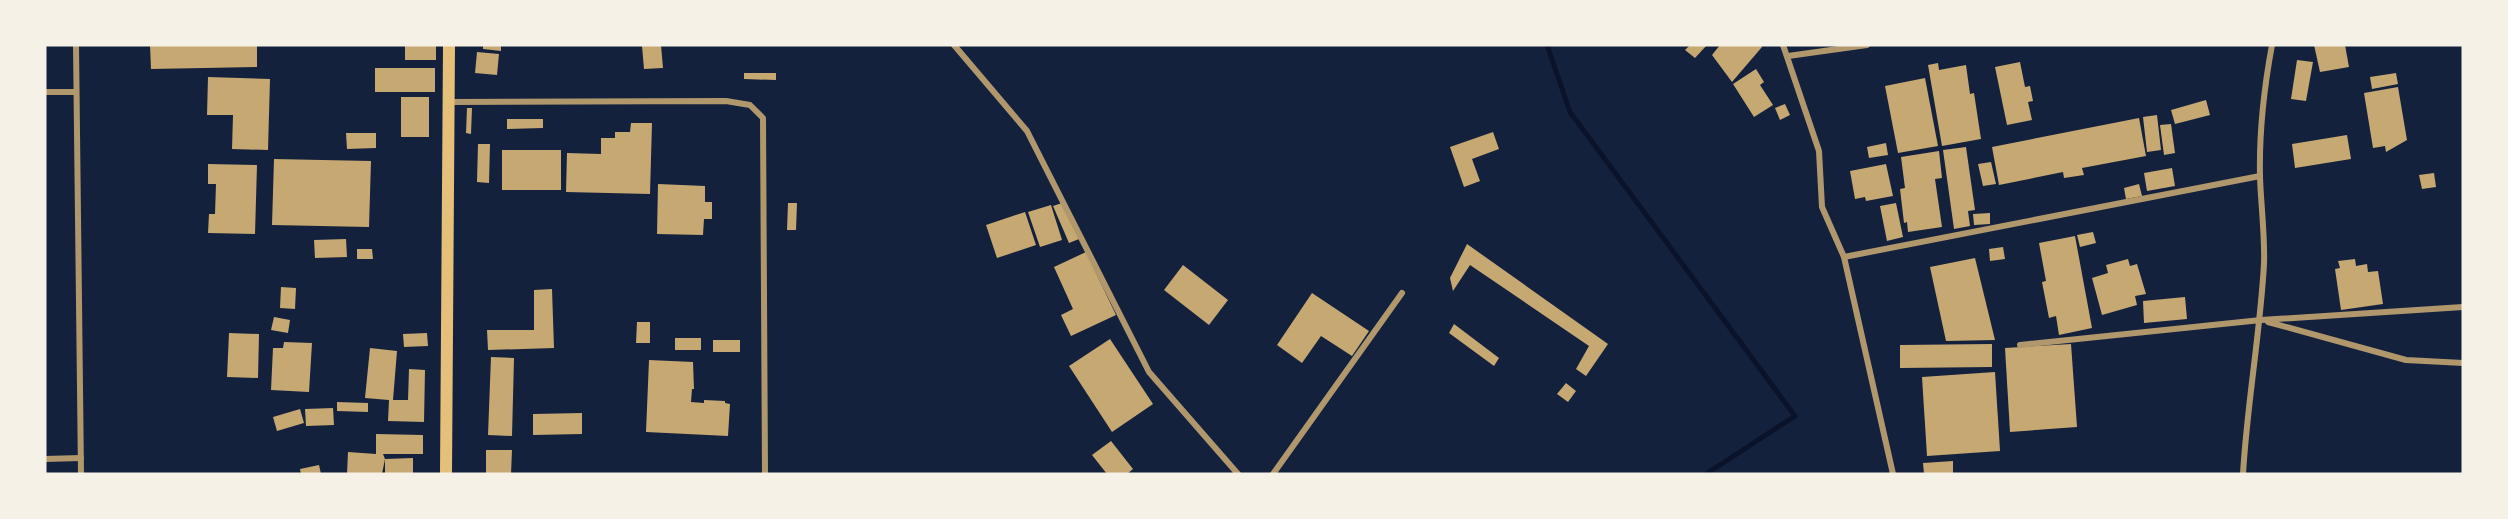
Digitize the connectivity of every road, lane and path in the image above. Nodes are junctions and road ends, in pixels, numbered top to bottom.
1 (76, 45) edge
2 (449, 45) edge
3 (954, 45) edge
4 (1783, 45) edge
5 (1867, 45) edge
6 (2272, 45) edge
7 (1788, 56) junction
8 (45, 92) edge
9 (75, 92) junction
10 (450, 102) junction
11 (2260, 176) junction
12 (1844, 257) junction
13 (1402, 293) dead end
14 (2463, 307) edge
15 (2261, 320) junction
16 (2020, 345) dead end
17 (2463, 363) edge
18 (81, 458) junction
19 (45, 459) edge
20 (81, 474) edge
21 (446, 474) edge
22 (765, 474) edge
23 (1238, 474) edge
24 (1273, 474) edge
25 (1893, 474) edge
26 (2243, 474) edge

1 - 9 street
2 - 10 main road
3 - 23 street
4 - 7 street
5 - 7 street
6 - 11 street
7 - 12 street
8 - 9 street
9 - 18 street
10 - 21 main road
10 - 22 street
11 - 12 street
11 - 15 street
12 - 25 street
13 - 24 street
14 - 15 street
15 - 16 street
15 - 17 street
15 - 26 street
18 - 19 street
18 - 20 street

